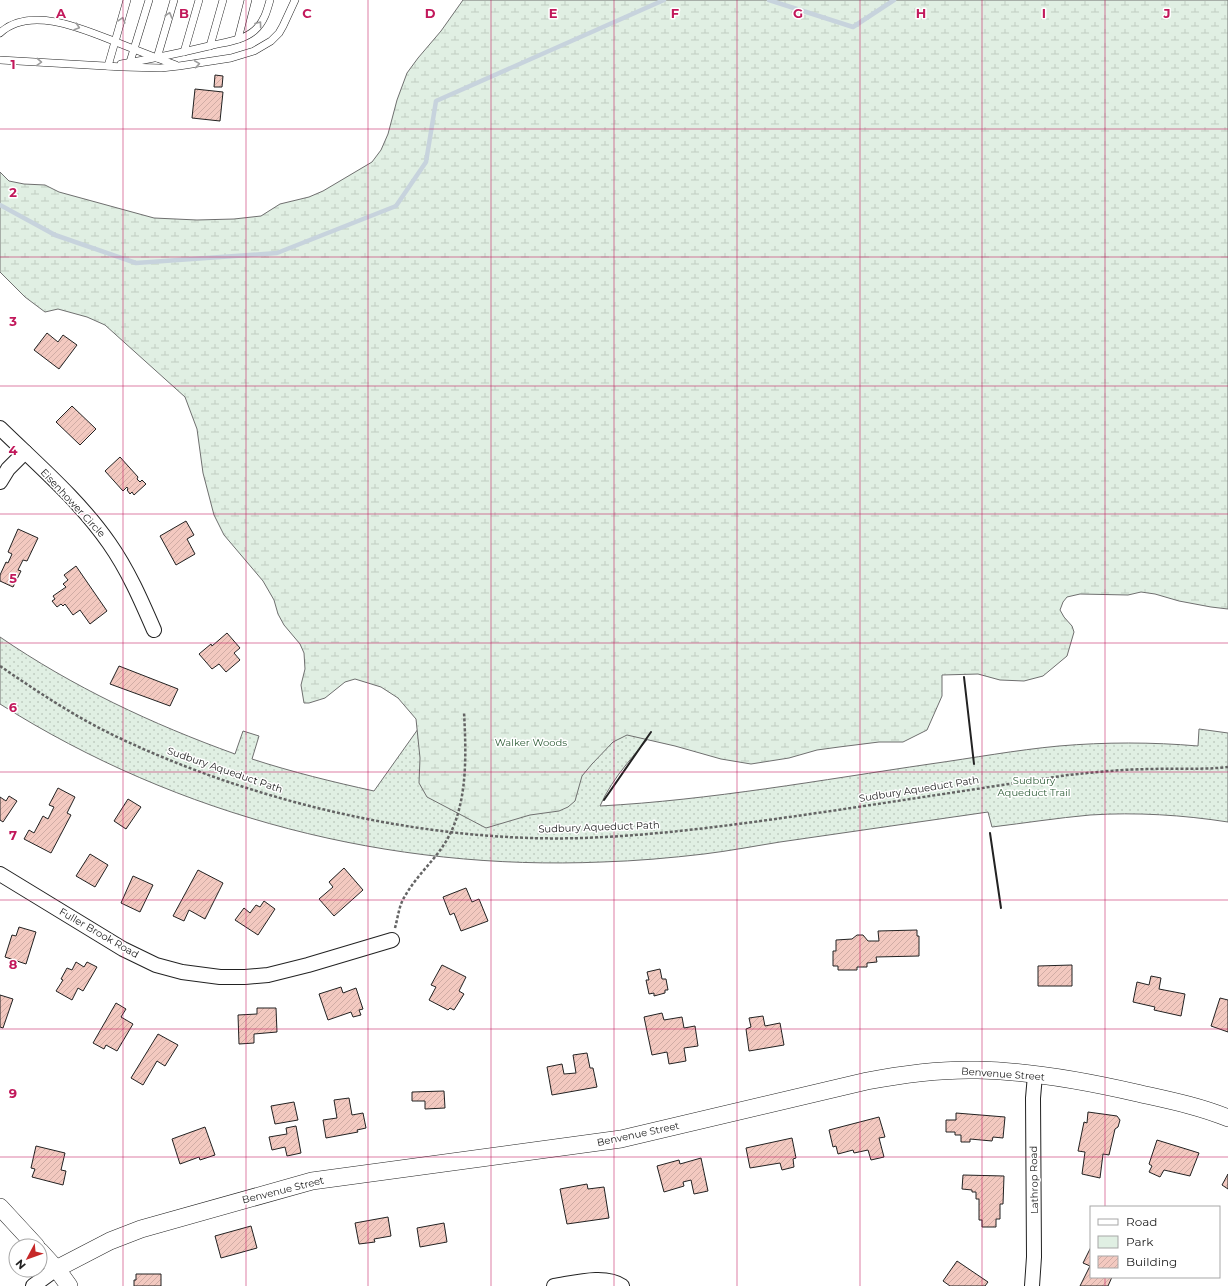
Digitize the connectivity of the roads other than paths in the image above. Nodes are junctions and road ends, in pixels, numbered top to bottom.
1 (127, 0) edge
2 (149, 0) edge
3 (174, 0) edge
4 (199, 0) edge
5 (224, 0) edge
6 (248, 0) edge
7 (270, 0) edge
8 (295, 0) edge
9 (0, 34) edge
10 (238, 39) junction
11 (115, 42) junction
12 (210, 46) junction
13 (134, 49) junction
14 (184, 52) junction
15 (157, 58) junction
16 (0, 60) edge
17 (130, 62) junction
18 (108, 66) junction
19 (179, 66) junction
20 (0, 428) edge
21 (25, 452) junction
22 (0, 482) edge
23 (154, 630) dead end
24 (1, 876) edge
25 (392, 940) road end
26 (1035, 1075) junction
27 (1228, 1118) edge
28 (0, 1207) edge
29 (29, 1238) edge
30 (48, 1260) edge
31 (56, 1269) junction
32 (33, 1286) edge
33 (69, 1286) edge
34 (554, 1286) edge
35 (622, 1286) edge
36 (1032, 1286) edge

11 -> 1 lane
2 - 13 lane
15 -> 3 lane
4 - 14 lane
5 - 12 lane
6 - 10 lane
10 -> 7 lane
19 -> 8 lane
9 -> 11 lane
10 - 12 lane
11 - 13 lane
11 - 18 lane
12 - 14 lane
13 - 15 lane
13 - 17 lane
14 - 15 lane
15 - 17 lane
15 - 19 lane
16 -> 18 lane
17 - 18 lane
18 - 19 lane
20 - 21 street, Eisenhower Circle
21 - 22 street
21 - 23 street, Eisenhower Circle
24 - 25 street, Fuller Brook Road
26 - 27 street, Benvenue Street
26 - 31 street, Benvenue Street
26 - 36 street, Lathrop Road
28 - 29 street
30 - 31 street
31 - 32 street
31 - 33 street
34 - 35 street

